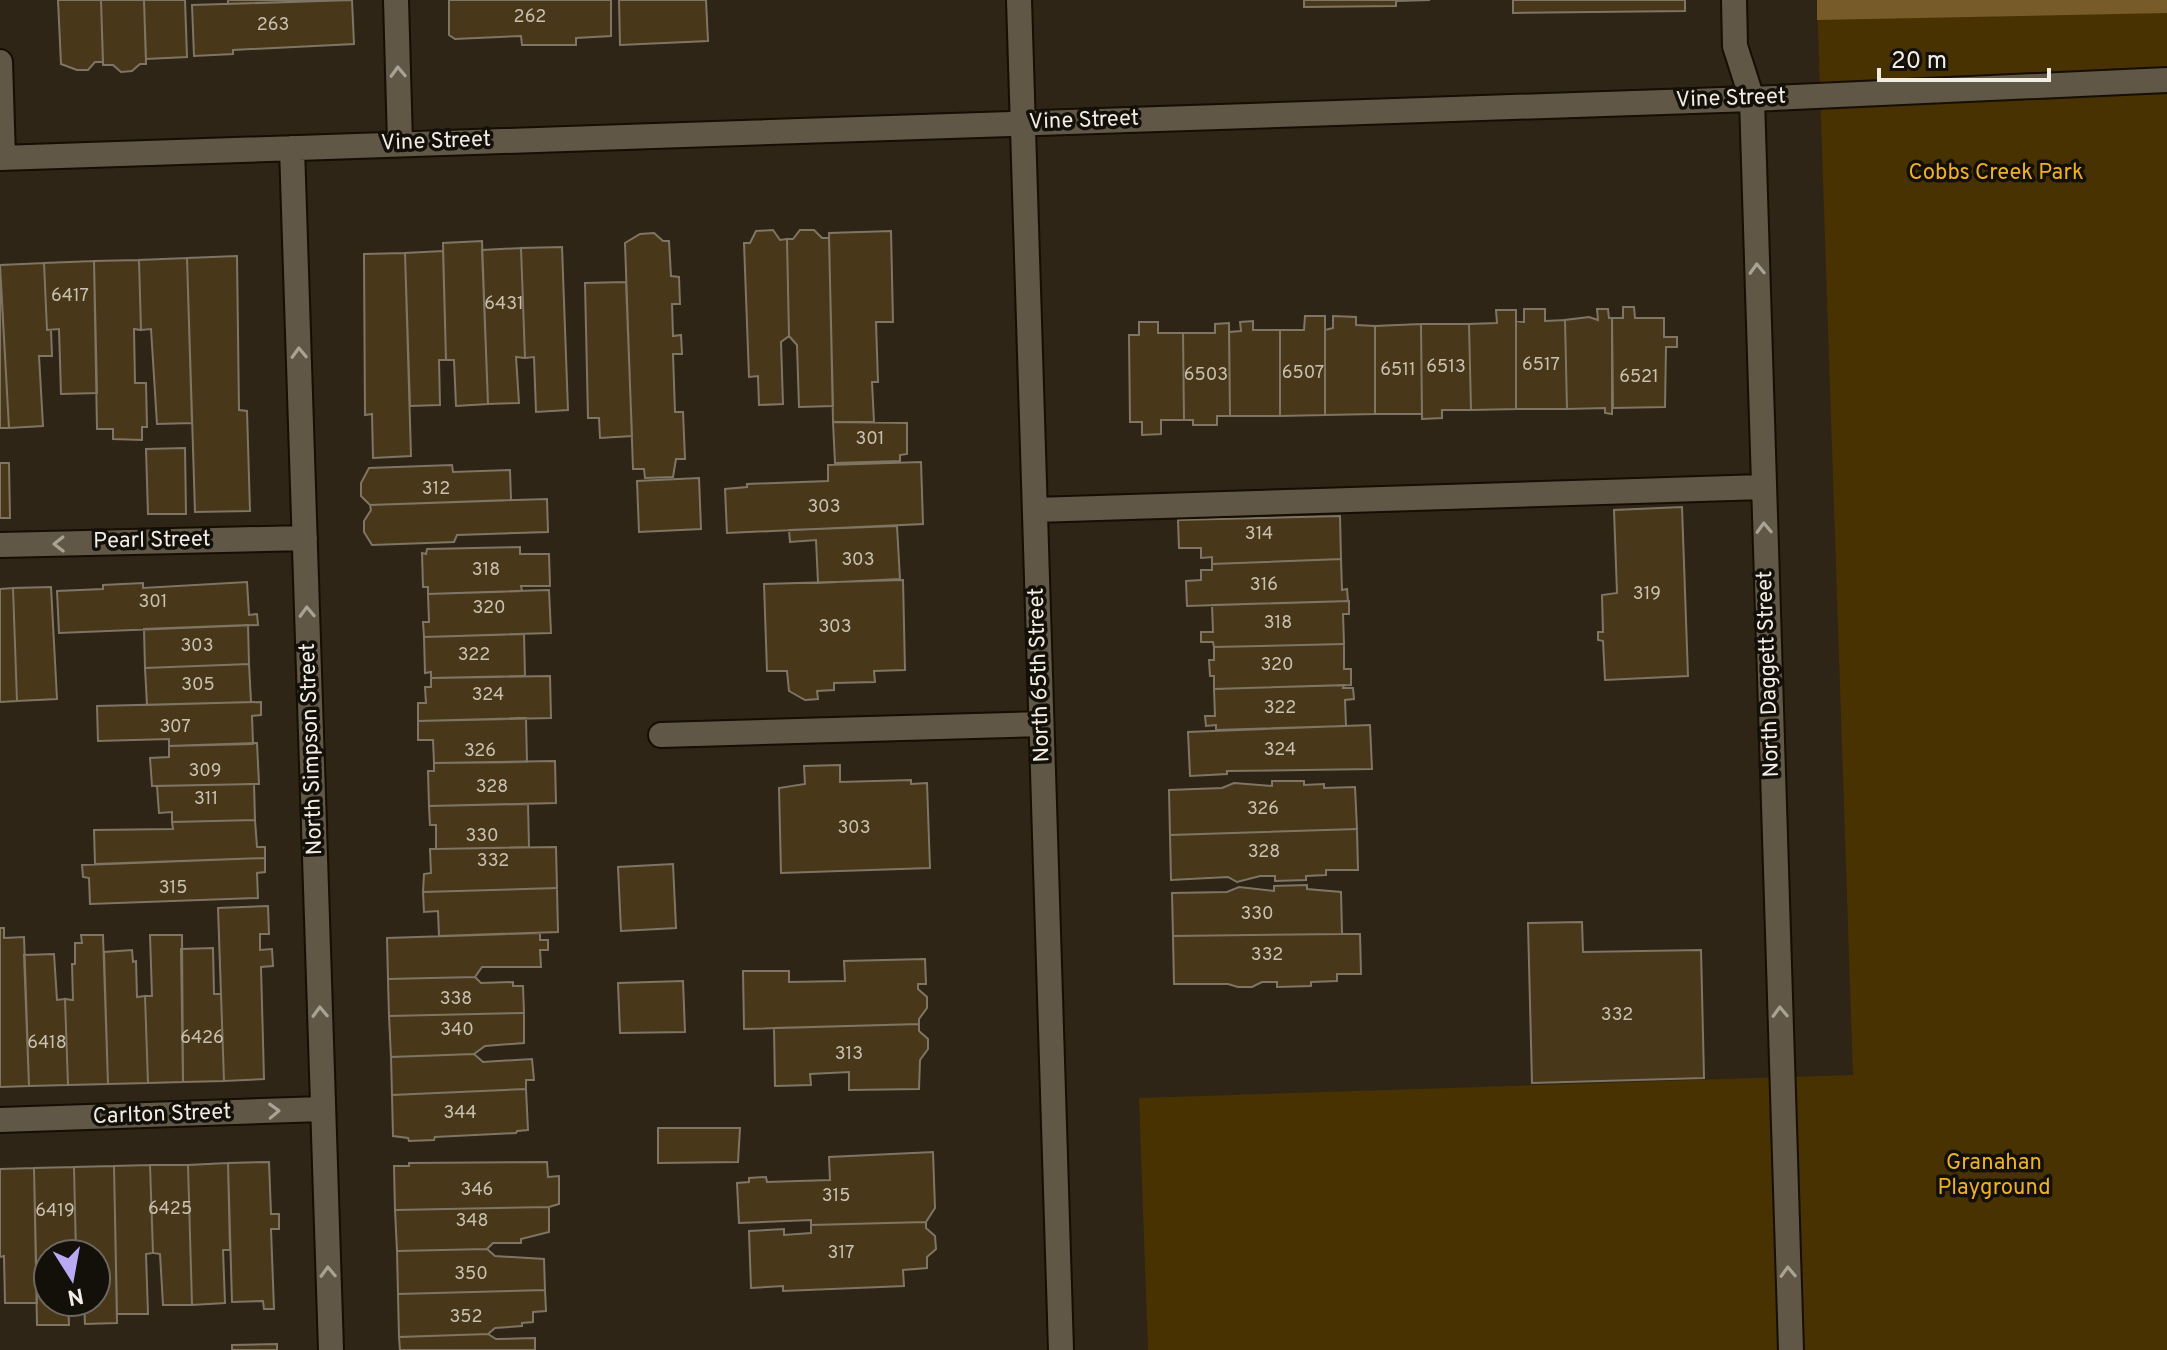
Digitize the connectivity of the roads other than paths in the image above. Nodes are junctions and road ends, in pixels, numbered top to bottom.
1 (396, 0) edge
2 (1019, 0) edge
3 (1734, 0) edge
4 (0, 62) edge
5 (2167, 80) edge
6 (1752, 99) junction
7 (1023, 123) junction
8 (400, 143) junction
9 (292, 148) junction
10 (2, 158) edge
11 (1763, 487) junction
12 (1035, 510) junction
13 (305, 538) junction
14 (0, 545) edge
15 (1041, 724) junction
16 (661, 735) dead end
17 (323, 1109) junction
18 (0, 1120) edge
19 (331, 1350) edge
20 (1061, 1350) edge
21 (1791, 1350) edge

8 -> 1 street
2 - 7 street, North 65th Street
3 - 6 street, North Daggett Street
4 - 10 street
5 - 6 street, Vine Street
6 - 7 street, Vine Street
11 -> 6 street, North Daggett Street
7 - 8 street, Vine Street
7 - 12 street, North 65th Street
8 - 9 street, Vine Street
9 - 10 street, Vine Street
13 -> 9 street, North Simpson Street
11 - 12 street
21 -> 11 street, North Daggett Street
12 - 15 street, North 65th Street
13 -> 14 street, Pearl Street
17 -> 13 street, North Simpson Street
15 - 16 street
15 - 20 street, North 65th Street
18 -> 17 street, Carlton Street
19 -> 17 street, North Simpson Street

